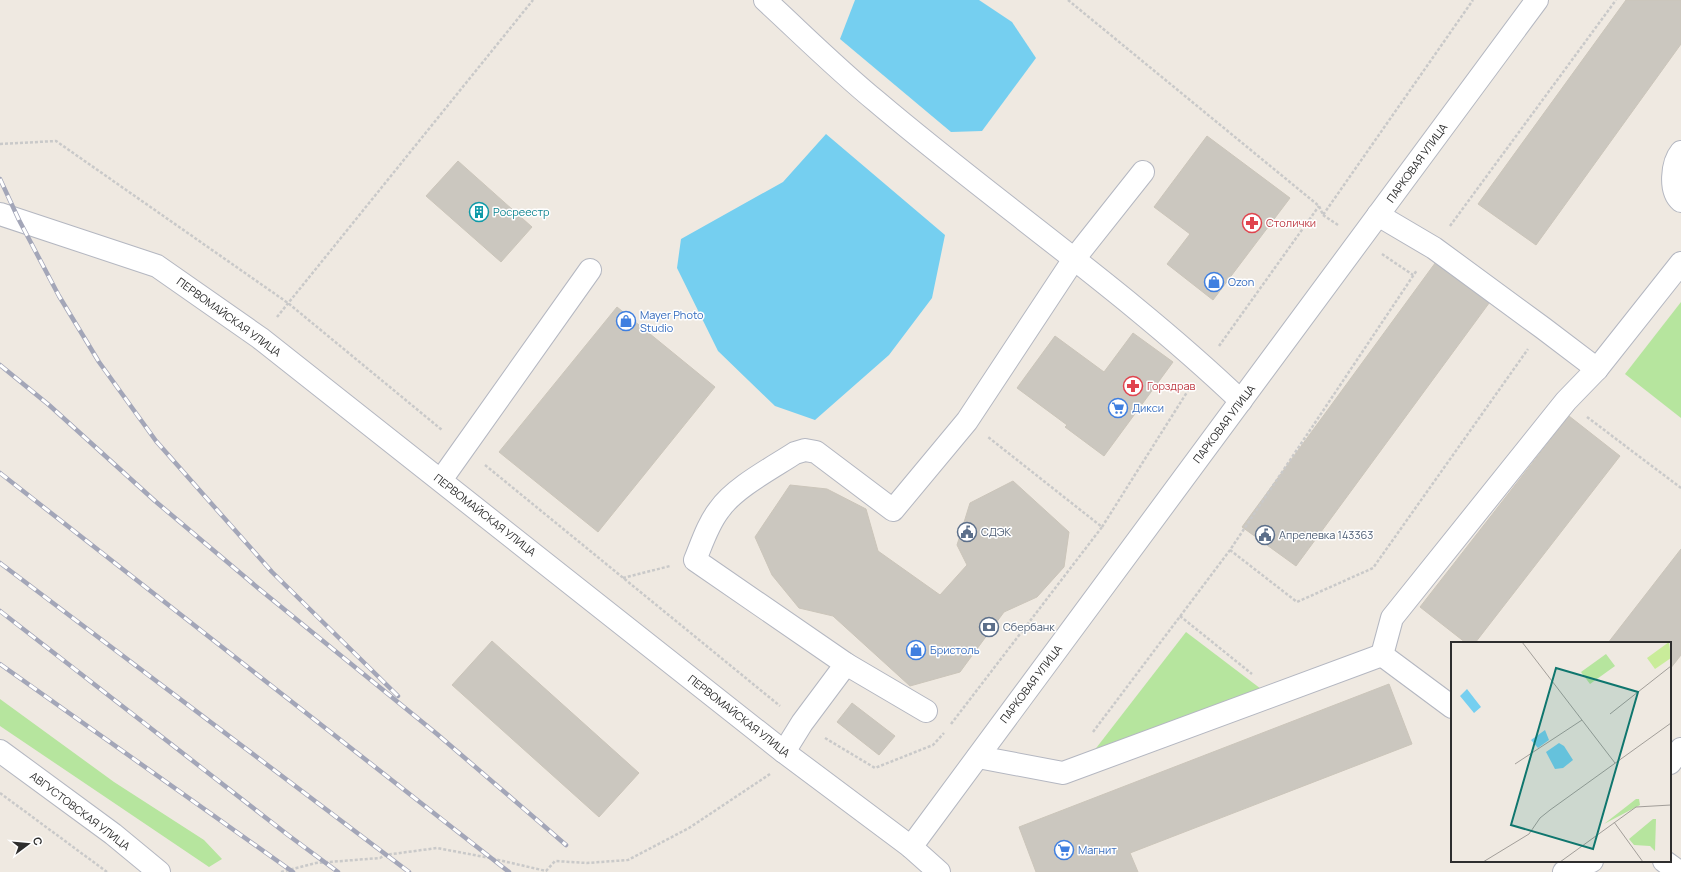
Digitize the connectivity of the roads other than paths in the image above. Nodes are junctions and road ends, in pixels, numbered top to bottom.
1 (765, 0) edge
2 (1533, 1) edge
3 (1681, 152) edge
4 (1143, 172) dead end
5 (1681, 201) edge
6 (0, 214) edge
7 (1378, 215) junction
8 (1074, 259) junction
9 (1681, 263) edge
10 (590, 270) dead end
11 (1596, 368) junction
12 (1241, 401) junction
13 (441, 480) junction
14 (1382, 655) junction
15 (846, 664) junction
16 (1451, 705) edge
17 (926, 711) dead end
18 (1681, 748) edge
19 (0, 751) edge
20 (784, 752) junction
21 (978, 757) junction
22 (1671, 762) edge
23 (911, 847) junction
24 (1589, 862) edge
25 (1665, 862) edge
26 (159, 872) edge
27 (939, 872) edge
28 (1564, 872) edge
29 (1679, 872) edge

1 - 8 street
2 - 7 street, ПАРКОВАЯ УЛИЦА
3 - 5 street
4 - 8 street
6 - 13 street, ПЕРВОМАЙСКАЯ УЛИЦА
7 - 11 street
7 - 12 street, ПАРКОВАЯ УЛИЦА
8 - 12 street
8 - 15 street
9 - 11 street
10 - 13 street
11 - 14 street
12 - 21 street, ПАРКОВАЯ УЛИЦА
13 - 20 street, ПЕРВОМАЙСКАЯ УЛИЦА
14 - 16 street
14 - 21 street
15 - 17 street
15 - 20 street
18 - 22 street
19 - 26 street, АВГУСТОВСКАЯ УЛИЦА
20 - 23 street, ПЕРВОМАЙСКАЯ УЛИЦА
21 - 23 street, ПАРКОВАЯ УЛИЦА
23 - 27 street, ПЕРВОМАЙСКАЯ УЛИЦА
24 - 28 street
25 - 29 street

